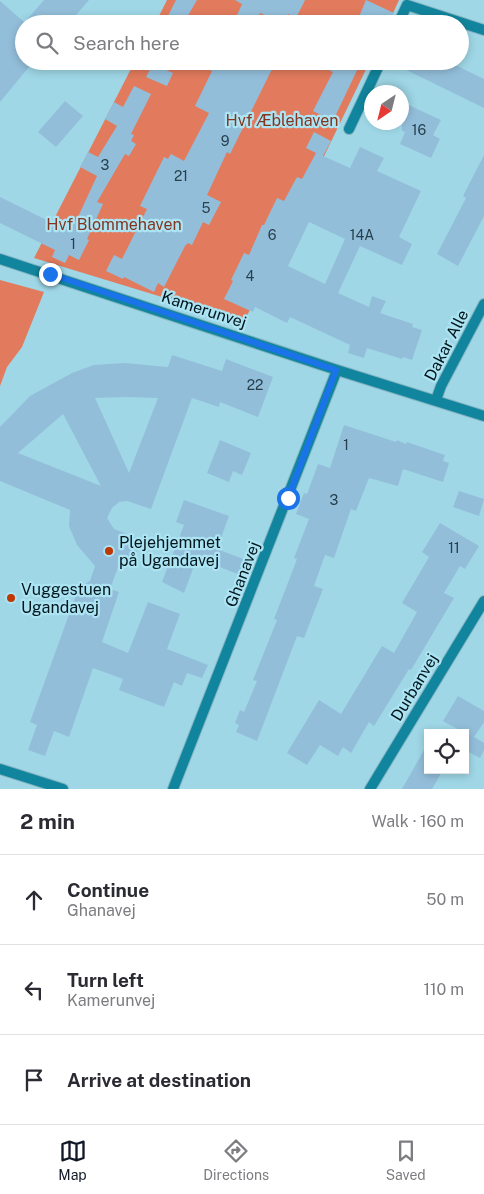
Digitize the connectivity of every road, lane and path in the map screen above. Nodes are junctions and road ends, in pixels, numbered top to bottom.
1 (402, 15) edge
2 (438, 15) edge
3 (469, 25) edge
4 (484, 30) edge
5 (376, 70) edge
6 (349, 129) dead end
7 (0, 259) edge
8 (484, 304) edge
9 (336, 370) junction
10 (436, 400) junction
11 (484, 416) edge
12 (484, 601) edge
13 (0, 770) edge
14 (63, 789) edge
15 (174, 789) edge
16 (370, 789) edge

1 - 2 street
3 - 4 street
5 - 6 street
7 - 9 street, Kamerunvej
8 - 10 street, Dakar Alle
9 - 10 street, Kamerunvej
9 - 15 street, Ghanavej
10 - 11 street, Kamerunvej
12 - 16 street, Durbanvej
13 - 14 street

